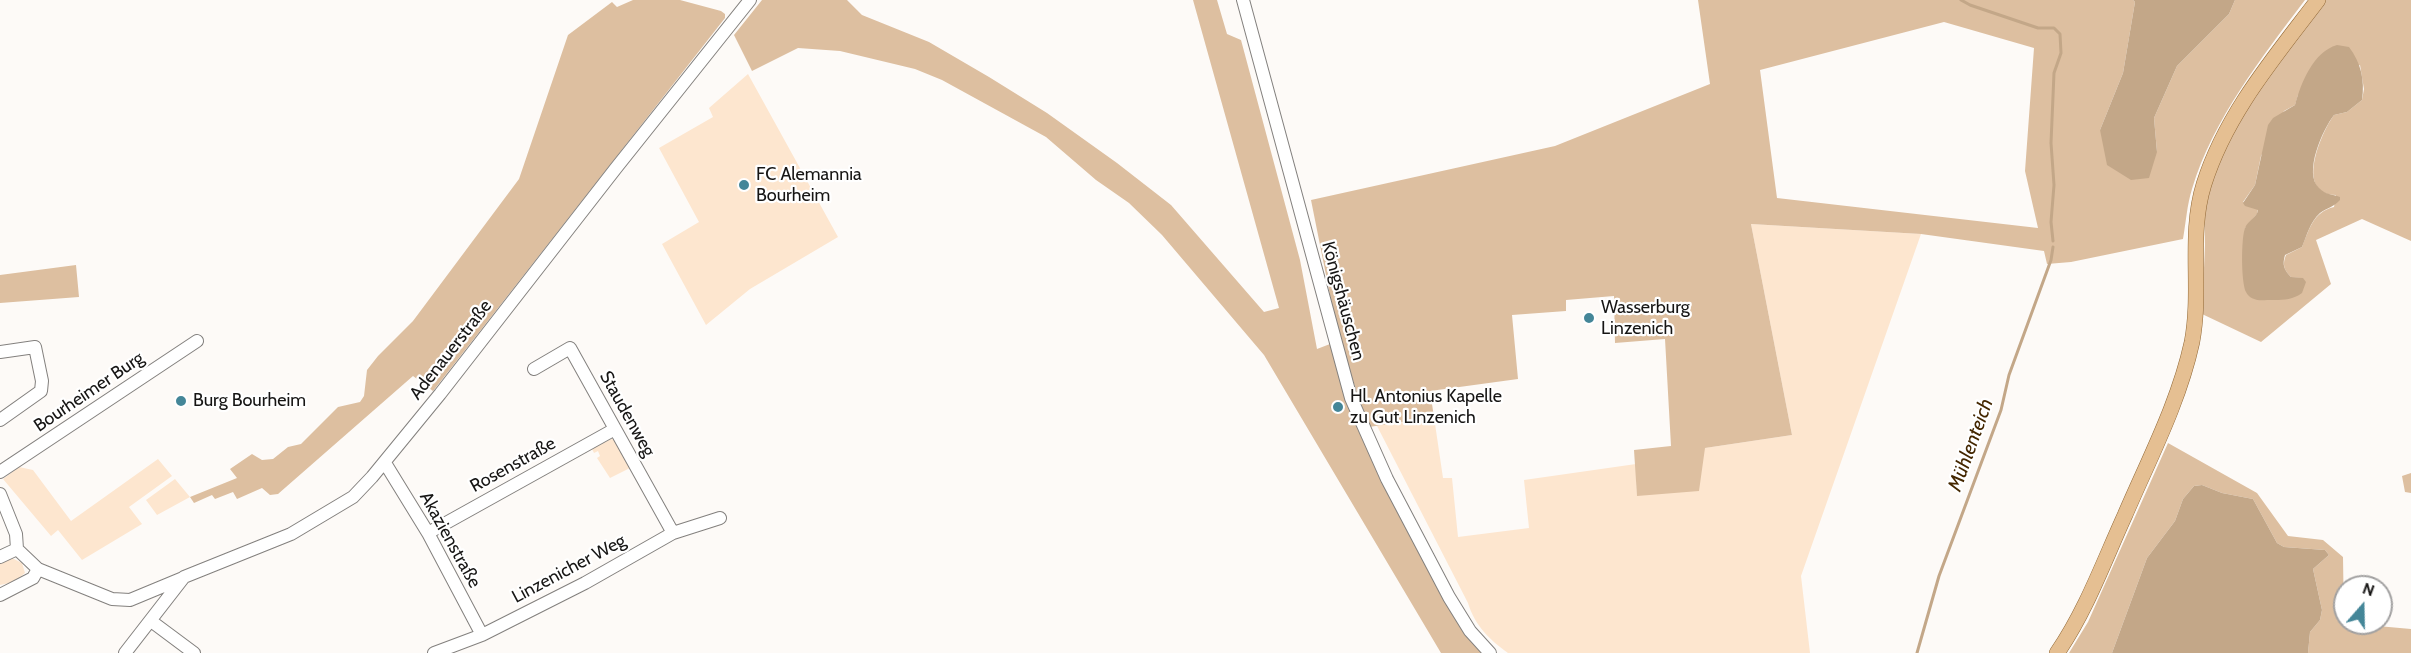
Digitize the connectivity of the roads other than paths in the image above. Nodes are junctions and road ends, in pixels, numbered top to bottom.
1 (750, 0) edge
2 (1243, 0) edge
3 (2318, 0) edge
4 (197, 341) dead end
5 (0, 351) edge
6 (534, 369) dead end
7 (0, 420) edge
8 (615, 429) junction
9 (385, 463) junction
10 (0, 472) edge
11 (0, 494) edge
12 (720, 518) dead end
13 (428, 533) junction
14 (673, 533) junction
15 (17, 549) junction
16 (0, 557) edge
17 (38, 568) junction
18 (184, 577) junction
19 (0, 595) edge
20 (151, 621) junction
21 (482, 635) junction
22 (125, 653) edge
23 (194, 653) edge
24 (434, 653) edge
25 (1490, 653) edge
26 (2057, 653) edge

1 - 9 street, Adenauerstraße
2 - 25 street, Königshäuschen
3 - 26 main road
4 - 10 street, Bourheimer Burg
5 - 7 street
6 - 8 street, Staudenweg
8 - 13 street, Rosenstraße
8 - 14 street, Staudenweg
9 - 13 street, Akazienstraße
9 - 18 street, Adenauerstraße
11 - 15 street
12 - 14 street, Linzenicher Weg
13 - 21 street, Akazienstraße
14 - 21 street, Linzenicher Weg
15 - 16 street
15 - 17 street, Adenauerstraße
17 - 18 street, Adenauerstraße
17 - 19 street
18 - 20 street
20 - 22 street
20 - 23 street
21 - 24 street, Linzenicher Weg

